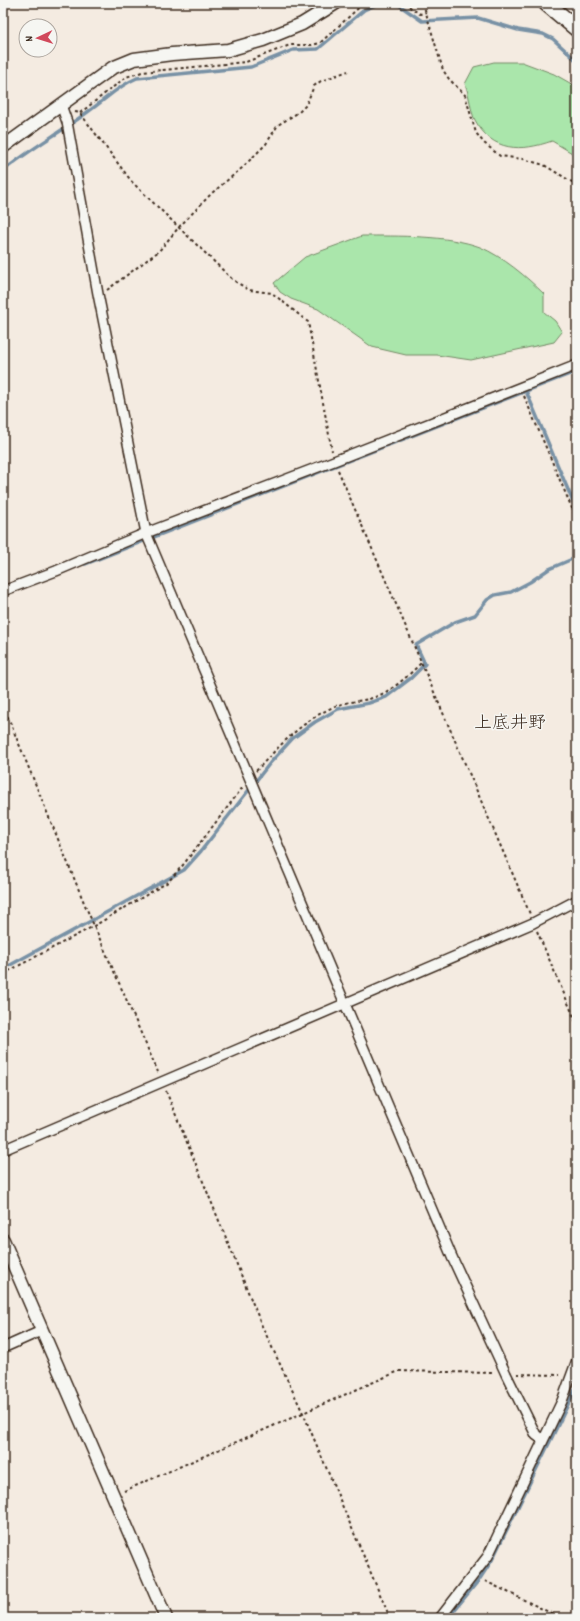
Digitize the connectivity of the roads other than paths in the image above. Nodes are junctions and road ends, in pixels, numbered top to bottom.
1 (336, 3) edge
2 (546, 3) edge
3 (577, 29) edge
4 (62, 108) junction
5 (3, 147) edge
6 (577, 364) edge
7 (146, 533) junction
8 (3, 591) edge
9 (577, 900) edge
10 (346, 1004) junction
11 (3, 1150) edge
12 (3, 1240) edge
13 (41, 1331) junction
14 (3, 1348) edge
15 (577, 1360) edge
16 (543, 1440) junction
17 (166, 1618) edge
18 (440, 1618) edge

1 - 4 street
2 - 3 main road
4 - 5 street
4 - 7 street
6 - 7 street
7 - 8 street
7 - 10 street
9 - 10 street
10 - 11 street
10 - 16 street
12 - 13 street
13 - 14 street
13 - 17 street
15 - 16 street
16 - 18 street

